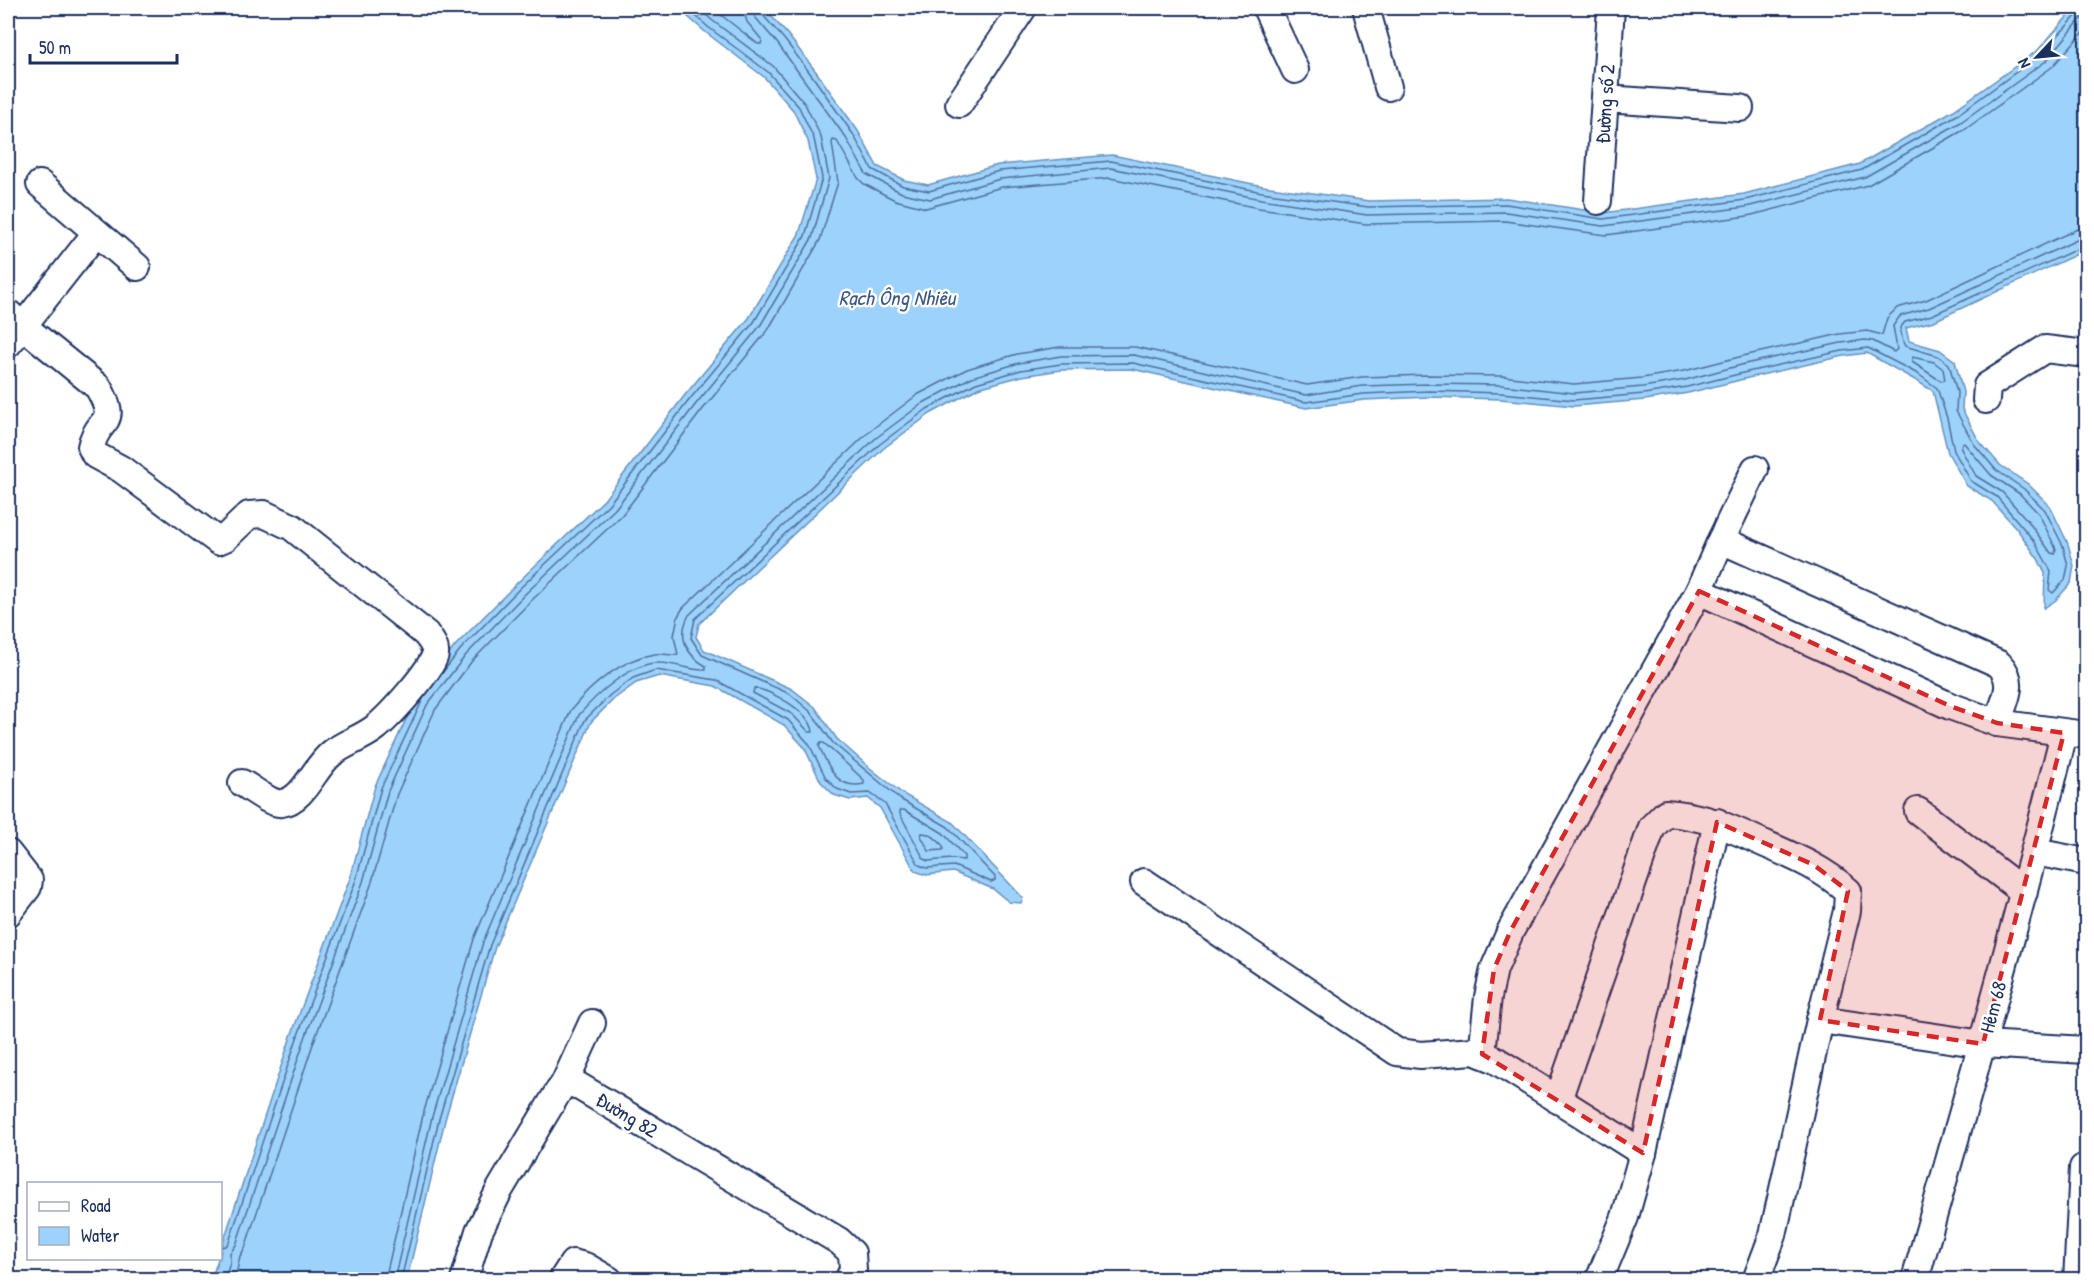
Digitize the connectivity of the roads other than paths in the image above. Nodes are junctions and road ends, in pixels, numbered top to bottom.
1 (1023, 8) edge
2 (1266, 8) edge
3 (1366, 8) edge
4 (1611, 8) edge
5 (1295, 70) dead end
6 (1388, 87) dead end
7 (1605, 99) junction
8 (959, 104) dead end
9 (1740, 108) dead end
10 (40, 184) dead end
11 (1598, 201) dead end
12 (96, 233) junction
13 (137, 267) dead end
14 (13, 328) edge
15 (2086, 354) edge
16 (1986, 400) dead end
17 (1755, 469) dead end
18 (1721, 540) junction
19 (1699, 591) junction
20 (1997, 723) junction
21 (2075, 734) edge
22 (242, 783) dead end
23 (1918, 811) dead end
24 (1717, 822) junction
25 (2035, 852) junction
26 (8, 853) edge
27 (2086, 862) edge
28 (1144, 882) dead end
29 (2024, 892) junction
30 (8, 913) edge
31 (1820, 1020) junction
32 (592, 1023) dead end
33 (1983, 1044) junction
34 (2086, 1050) edge
35 (1482, 1054) junction
36 (564, 1084) junction
37 (1558, 1100) junction
38 (1643, 1153) junction
39 (2083, 1167) dead end
40 (464, 1280) edge
41 (562, 1280) edge
42 (609, 1280) edge
43 (848, 1280) edge
44 (1599, 1280) edge
45 (1756, 1280) edge
46 (1915, 1280) edge
47 (2077, 1280) edge

1 - 8 street
2 - 5 street
3 - 6 street
4 - 7 street, Đường số 2
7 - 9 street
7 - 11 street, Đường số 2
10 - 12 street
12 - 13 street
12 - 14 street
14 - 22 street
15 - 16 street
17 - 18 street
18 - 19 street
18 - 20 street
19 - 20 street
19 - 35 street
20 - 21 street
21 - 25 street, Hẻm 68
23 - 29 street
24 - 31 street
24 - 37 street
24 - 38 street
25 - 27 street
25 - 29 street, Hẻm 68
26 - 30 street
28 - 35 street
29 - 33 street, Hẻm 68
31 - 33 street
31 - 45 street
32 - 36 street
33 - 34 street
33 - 46 street, Hẻm 68
35 - 37 street
36 - 40 street
36 - 43 street, Đường 82
37 - 38 street
38 - 44 street
39 - 47 street
41 - 42 street

